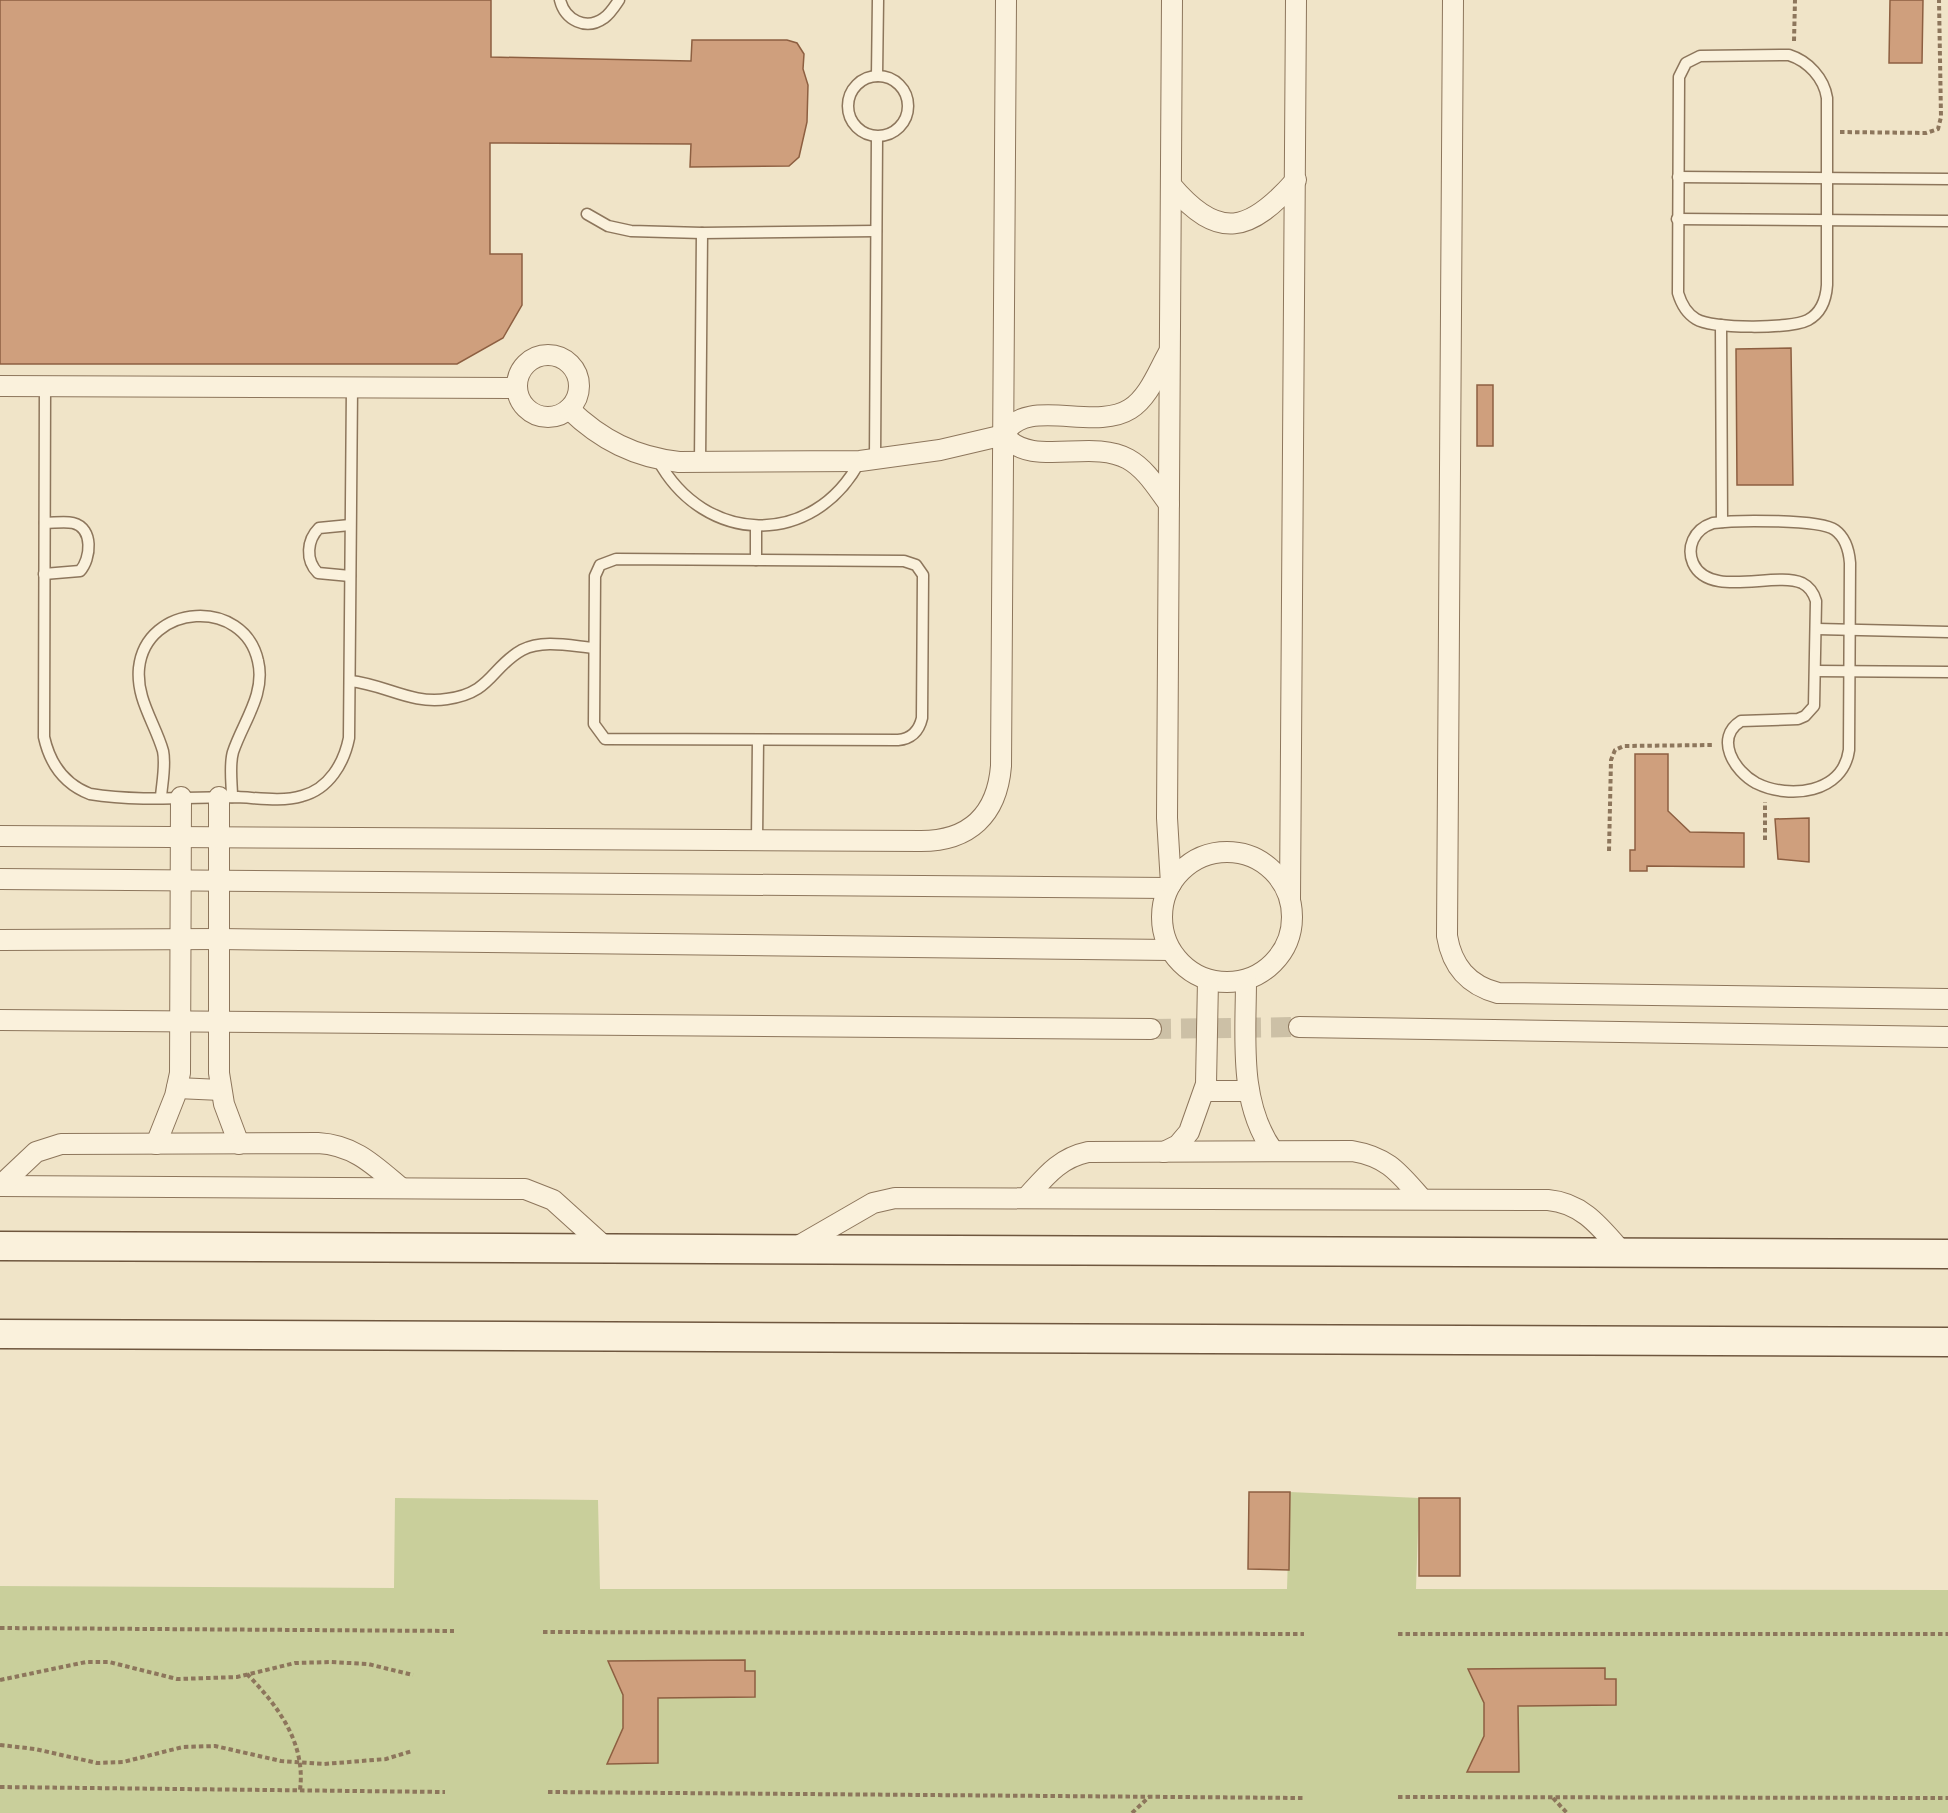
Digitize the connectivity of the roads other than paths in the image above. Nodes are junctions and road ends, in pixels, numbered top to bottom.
1 (560, 0) edge
2 (619, 0) edge
3 (878, 0) edge
4 (1006, 0) edge
5 (1172, 0) edge
6 (1296, 0) edge
7 (1453, 0) edge
8 (878, 76) junction
9 (877, 137) junction
10 (1678, 177) junction
11 (1827, 178) junction
12 (1948, 179) edge
13 (1296, 180) junction
14 (1171, 185) junction
15 (587, 214) dead end
16 (1677, 219) junction
17 (1827, 220) junction
18 (1948, 221) edge
19 (876, 231) junction
20 (702, 233) junction
21 (1721, 325) junction
22 (1170, 349) junction
23 (0, 386) edge
24 (45, 386) junction
25 (352, 387) junction
26 (517, 388) junction
27 (569, 409) junction
28 (1085, 418) junction
29 (1004, 435) junction
30 (1085, 450) junction
31 (658, 460) junction
32 (867, 461) junction
33 (700, 462) junction
34 (1169, 504) junction
35 (1722, 522) junction
36 (45, 523) junction
37 (350, 525) junction
38 (756, 526) junction
39 (756, 560) junction
40 (45, 574) junction
41 (350, 576) junction
42 (1817, 629) junction
43 (1850, 630) junction
44 (1948, 632) edge
45 (594, 648) junction
46 (1816, 671) junction
47 (1849, 671) junction
48 (1948, 672) edge
49 (350, 681) junction
50 (758, 740) junction
51 (161, 797) junction
52 (181, 797) junction
53 (226, 797) junction
54 (0, 836) edge
55 (181, 836) junction
56 (219, 836) junction
57 (757, 840) junction
58 (0, 879) edge
59 (181, 879) junction
60 (219, 879) junction
61 (1169, 886) junction
62 (1290, 899) junction
63 (0, 939) edge
64 (219, 939) junction
65 (180, 940) junction
66 (1170, 950) junction
67 (1208, 980) junction
68 (1246, 980) junction
69 (1948, 999) edge
70 (0, 1020) edge
71 (219, 1021) junction
72 (180, 1022) junction
73 (1299, 1027) tunnel mouth
74 (1151, 1029) tunnel mouth
75 (1948, 1037) edge
76 (177, 1088) junction
77 (221, 1090) junction
78 (1204, 1091) junction
79 (1248, 1091) junction
80 (156, 1144) junction
81 (239, 1144) junction
82 (1273, 1151) junction
83 (1164, 1152) junction
84 (0, 1186) edge
85 (400, 1187) junction
86 (1026, 1198) junction
87 (1422, 1199) junction
88 (0, 1246) edge
89 (605, 1247) junction
90 (795, 1248) junction
91 (1623, 1253) junction
92 (1948, 1254) edge
93 (0, 1334) edge
94 (1948, 1342) edge

1 - 2 lane
3 - 8 lane
4 - 29 street
5 - 14 street
6 - 13 street
7 - 69 street
8 - 9 lane
8 - 9 lane
9 - 19 lane
10 - 11 lane
10 - 11 lane
10 - 16 lane
11 - 12 lane
11 - 17 lane
13 - 14 street
13 - 62 street
14 - 22 street
15 - 20 lane
16 - 17 lane
16 - 21 lane
17 - 18 lane
17 - 21 lane
19 - 20 lane
19 - 32 lane
20 - 33 lane
21 - 35 lane
22 - 28 street
22 - 34 street
23 - 24 street
24 - 25 street
24 - 36 lane
25 - 26 street
25 - 37 lane
26 - 27 street
26 - 27 street
27 - 31 street
28 - 29 street
28 - 30 street
29 - 30 street
29 - 32 street
29 - 57 street
30 - 34 street
31 - 33 street
31 - 38 lane
32 - 33 street
32 - 38 lane
34 - 61 street
35 - 42 lane
35 - 43 lane
36 - 40 lane
36 - 40 lane
37 - 41 lane
37 - 41 lane
38 - 39 lane
39 - 45 lane
39 - 50 lane
40 - 51 lane
41 - 49 lane
42 - 43 lane
42 - 46 lane
43 - 44 lane
43 - 47 lane
45 - 49 lane
45 - 50 lane
46 - 47 lane
46 - 47 lane
47 - 48 lane
49 - 53 lane
50 - 57 lane
51 - 52 lane
51 - 53 lane
52 - 53 lane
52 - 55 street
53 - 56 street
54 - 55 street
55 - 56 street
55 - 59 street
56 - 57 street
56 - 60 street
58 - 59 street
59 - 60 street
59 - 65 street
60 - 61 street
60 - 64 street
61 - 62 street
61 - 66 street
62 - 68 street
63 - 65 street
64 - 65 street
64 - 66 street
64 - 71 street
65 - 72 street
66 - 67 street
67 - 68 street
67 - 78 street
68 - 79 street
70 - 72 street
71 - 72 street
71 - 74 street
71 - 77 street
72 - 76 street
73 - 75 street
76 - 77 street
76 - 80 street
77 - 81 street
78 - 79 street
78 - 83 street
79 - 82 street
80 - 81 street
80 - 84 street
81 - 85 street
82 - 83 street
82 - 87 street
83 - 86 street
84 - 85 street
85 - 89 street
86 - 87 street
86 - 90 street
87 - 91 street
88 - 89 main road
89 - 90 main road
90 - 91 main road
91 - 92 main road
93 - 94 main road

